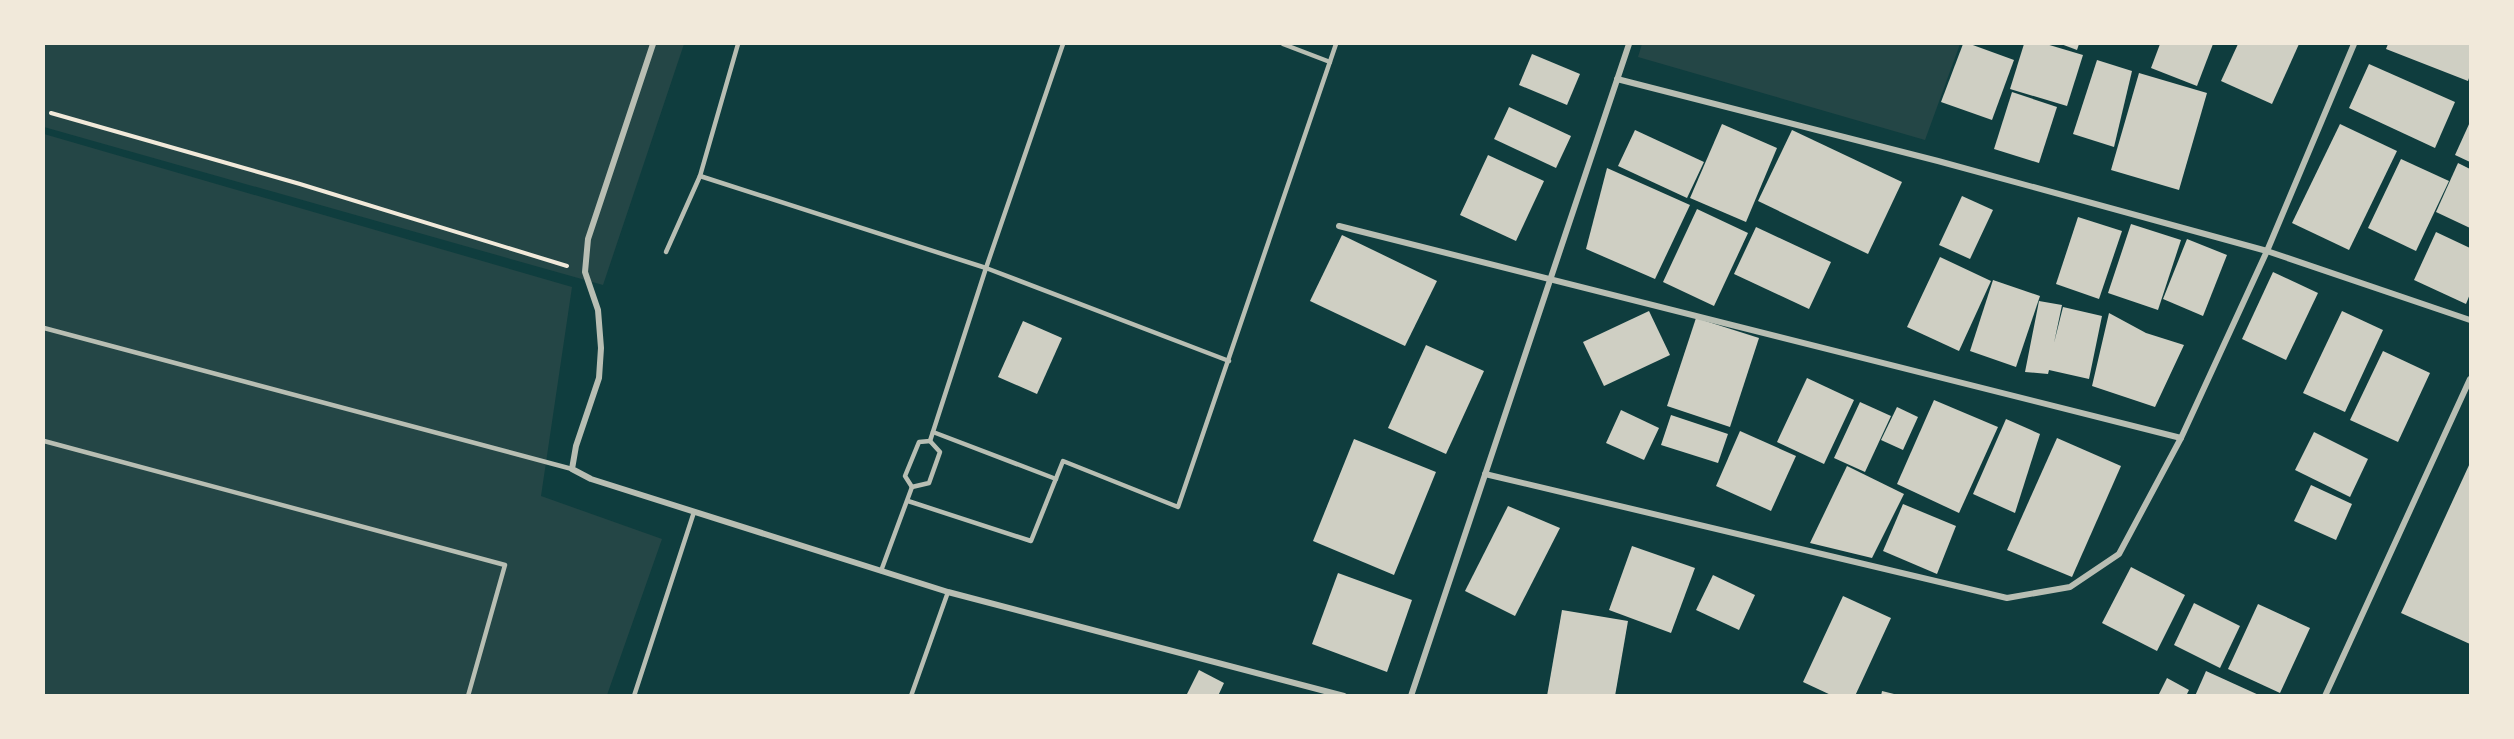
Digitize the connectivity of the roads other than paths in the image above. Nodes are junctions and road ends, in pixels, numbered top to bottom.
1 (653, 44) edge
2 (738, 44) edge
3 (1064, 44) edge
4 (1283, 44) edge
5 (1336, 44) edge
6 (1629, 44) edge
7 (2354, 44) edge
8 (1330, 62) junction
9 (1617, 79) junction
10 (700, 176) junction
11 (1339, 226) dead end
12 (2267, 250) junction
13 (666, 252) dead end
14 (986, 267) junction
15 (1549, 281) junction
16 (2470, 320) edge
17 (44, 328) edge
18 (1228, 361) junction
19 (2470, 379) edge
20 (933, 432) junction
21 (2181, 438) junction
22 (44, 441) edge
23 (930, 441) junction
24 (572, 469) junction
25 (1485, 474) junction
26 (1056, 479) junction
27 (912, 487) junction
28 (908, 501) junction
29 (694, 512) junction
30 (881, 571) junction
31 (948, 592) junction
32 (468, 696) edge
33 (634, 696) edge
34 (911, 696) edge
35 (1344, 696) edge
36 (1411, 696) edge
37 (2325, 696) edge

1 - 24 street
2 - 10 lane
3 - 14 lane
4 - 8 lane
5 - 8 lane
6 - 9 street
7 - 12 street
8 - 18 lane
9 - 12 street
9 - 15 street
10 - 13 lane
10 - 14 lane
11 - 15 street
12 - 16 street
12 - 21 street
14 - 18 lane
14 - 20 lane
15 - 21 street
15 - 25 street
17 - 24 lane
18 - 26 lane
19 - 37 street
20 - 23 lane
20 - 26 lane
21 - 25 street
22 - 32 lane
23 - 27 lane
23 - 27 lane
24 - 29 street
25 - 36 street
26 - 28 lane
27 - 28 lane
28 - 30 lane
29 - 30 street
29 - 33 lane
30 - 31 street
31 - 34 lane
31 - 35 street

